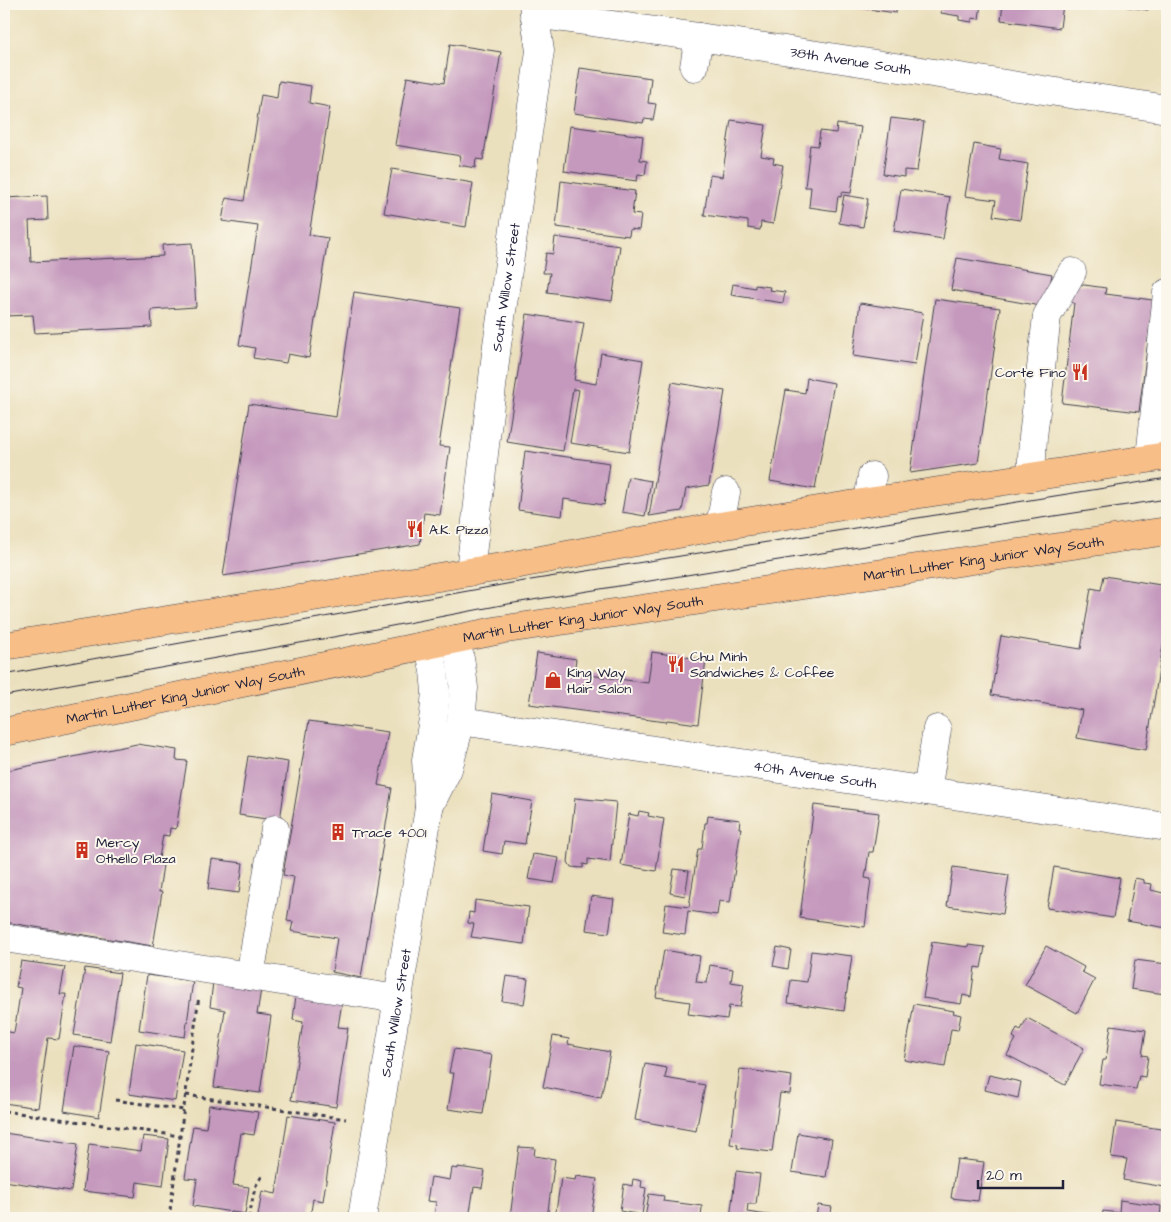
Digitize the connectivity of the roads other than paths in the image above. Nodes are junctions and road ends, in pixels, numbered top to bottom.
1 (533, 9) edge
2 (699, 37) junction
3 (694, 67) dead end
4 (1167, 109) edge
5 (1072, 272) dead end
6 (1167, 293) edge
7 (1159, 457) edge
8 (1030, 477) junction
9 (726, 492) dead end
10 (720, 526) junction
11 (1167, 531) edge
12 (470, 571) junction
13 (456, 639) junction
14 (429, 645) junction
15 (4, 646) edge
16 (461, 721) junction
17 (938, 729) dead end
18 (4, 732) edge
19 (927, 792) junction
20 (429, 808) junction
21 (1167, 827) edge
22 (275, 829) dead end
23 (4, 938) edge
24 (250, 976) junction
25 (398, 999) junction
26 (362, 1218) edge

1 - 2 street, 38th Avenue South
1 - 12 street, South Willow Street
2 - 3 street
2 - 4 street, 38th Avenue South
5 - 8 street
6 - 7 street
7 - 8 main road
8 - 10 main road
9 - 10 street
10 - 12 main road
11 - 13 main road, Martin Luther King Junior Way South
12 - 15 main road
13 - 14 main road, Martin Luther King Junior Way South
13 - 16 street, South Willow Street
14 - 18 main road, Martin Luther King Junior Way South
14 - 20 street, South Willow Street
16 - 19 street, 40th Avenue South
16 - 20 street, South Willow Street
17 - 19 street
19 - 21 street, 40th Avenue South
20 - 25 street, South Willow Street
22 - 24 street
23 - 24 street
24 - 25 street
25 - 26 street, South Willow Street

